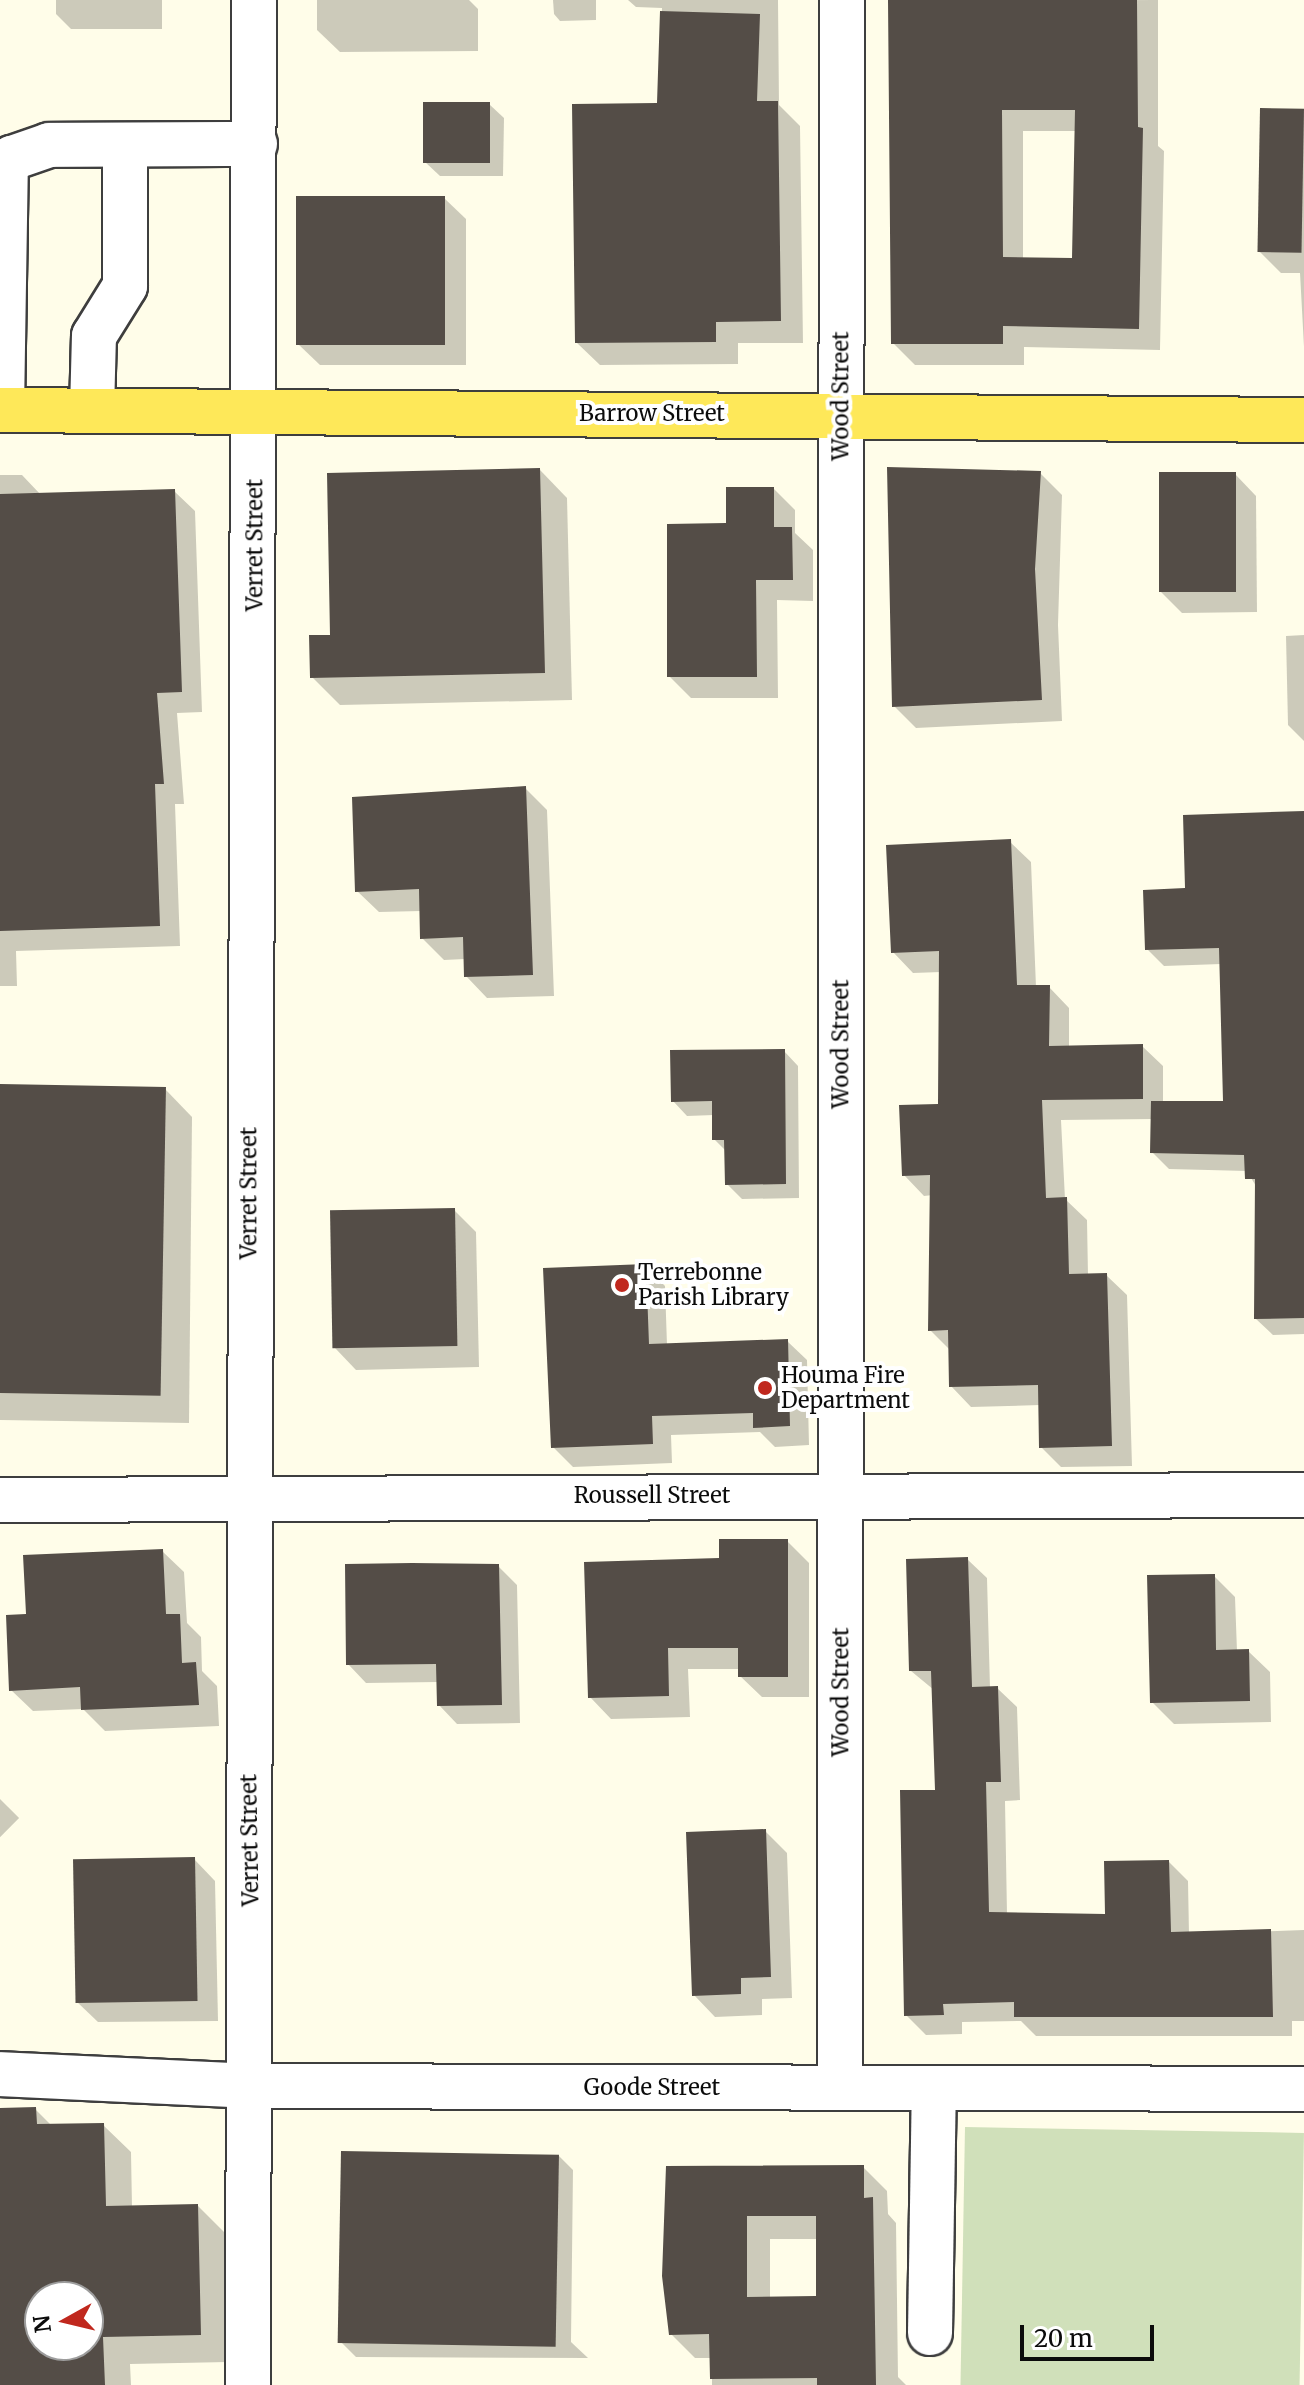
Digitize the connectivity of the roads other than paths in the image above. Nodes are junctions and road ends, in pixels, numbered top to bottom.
1 (254, 0) edge
2 (842, 0) edge
3 (255, 144) junction
4 (125, 145) junction
5 (1, 410) edge
6 (92, 411) junction
7 (256, 411) junction
8 (841, 415) junction
9 (1304, 420) edge
10 (1304, 1495) edge
11 (842, 1497) junction
12 (247, 1498) junction
13 (0, 1500) edge
14 (0, 2074) edge
15 (252, 2086) junction
16 (840, 2088) junction
17 (934, 2089) junction
18 (1304, 2089) edge
19 (930, 2333) dead end
20 (248, 2385) edge

1 - 3 street, Verret Street
2 - 8 street, Wood Street
3 - 4 street
3 - 7 street, Verret Street
4 - 5 street
4 - 6 street
5 - 6 main road, Barrow Street
6 - 7 main road, Barrow Street
7 - 8 main road, Barrow Street
7 - 12 street, Verret Street
8 - 9 main road, Barrow Street
8 - 11 street, Wood Street
10 - 11 street, Roussell Street
11 - 12 street, Roussell Street
11 - 16 street, Wood Street
12 - 13 street, Roussell Street
12 - 15 street, Verret Street
14 - 15 street, Goode Street
15 - 16 street, Goode Street
15 - 20 street, Verret Street
16 - 17 street, Goode Street
17 - 18 street, Goode Street
17 - 19 street

